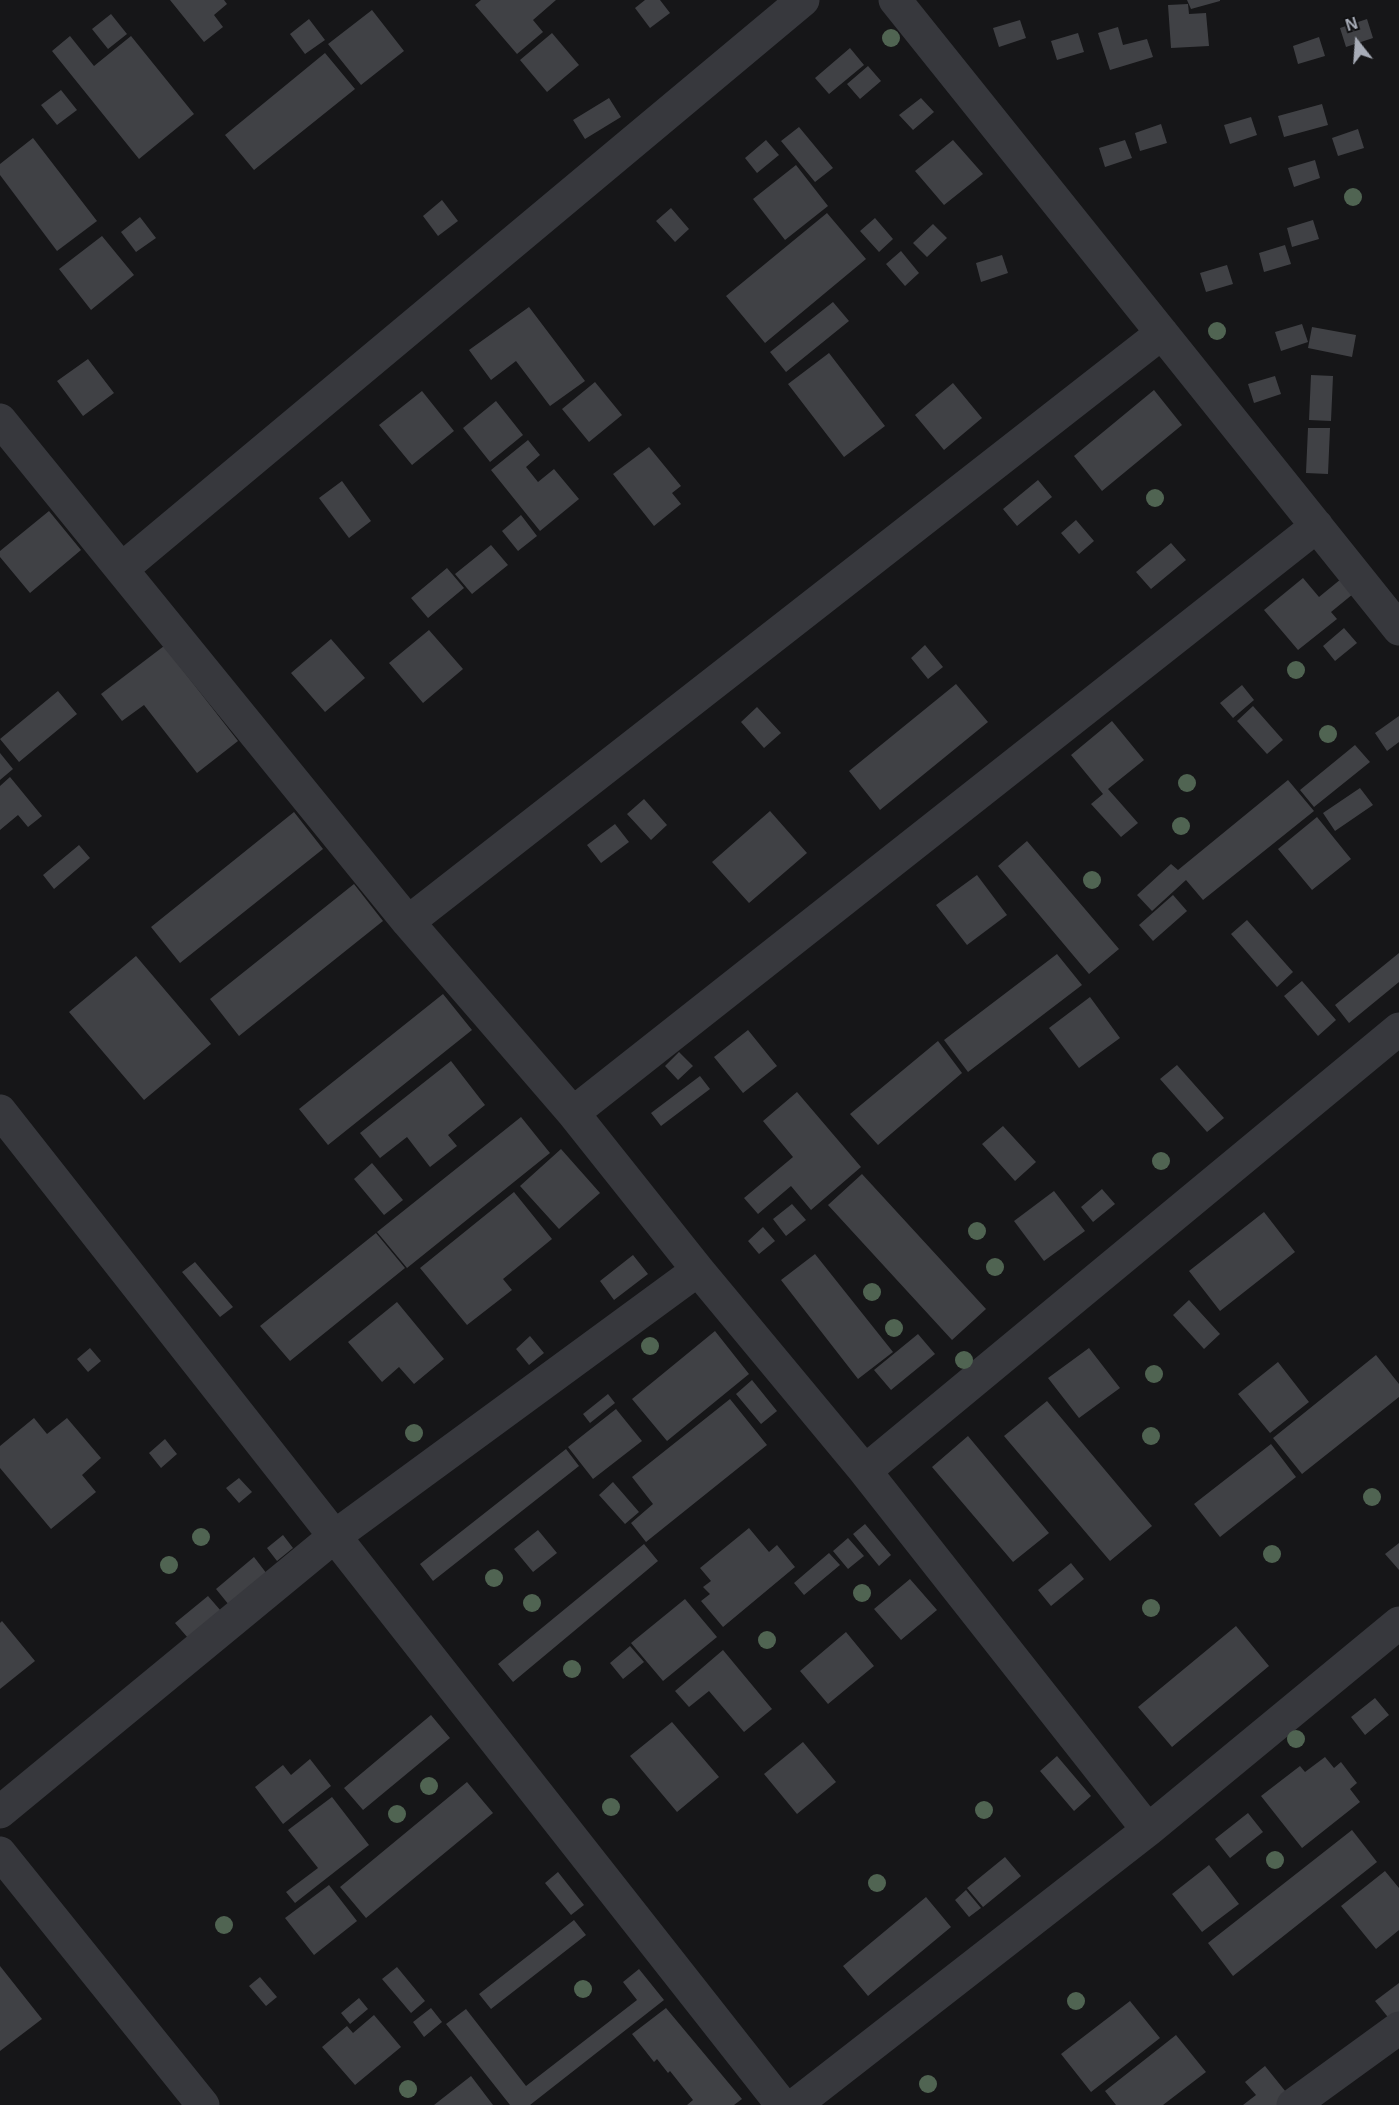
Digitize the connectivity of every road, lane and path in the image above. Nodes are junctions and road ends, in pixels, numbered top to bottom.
1 (803, 0) edge
2 (896, 0) edge
3 (1162, 333) junction
4 (0, 420) edge
5 (1317, 526) junction
6 (123, 568) junction
7 (1399, 629) edge
8 (408, 922) junction
9 (1399, 1029) edge
10 (0, 1111) edge
11 (573, 1113) junction
12 (698, 1270) junction
13 (865, 1472) junction
14 (334, 1536) junction
15 (1399, 1623) edge
16 (0, 1812) edge
17 (1148, 1830) junction
18 (0, 1853) edge
19 (1399, 2028) edge
20 (203, 2105) edge
21 (782, 2105) edge
22 (795, 2105) edge
23 (1293, 2105) edge

1 - 6 street
2 - 3 street
3 - 5 street
3 - 8 street
4 - 6 street
5 - 7 street
5 - 11 street
6 - 8 street
8 - 11 street
9 - 13 street
10 - 14 street
11 - 12 street
12 - 13 street
12 - 14 street
13 - 17 street
14 - 16 street
14 - 21 street
15 - 17 street
17 - 22 street
18 - 20 street
19 - 23 street

